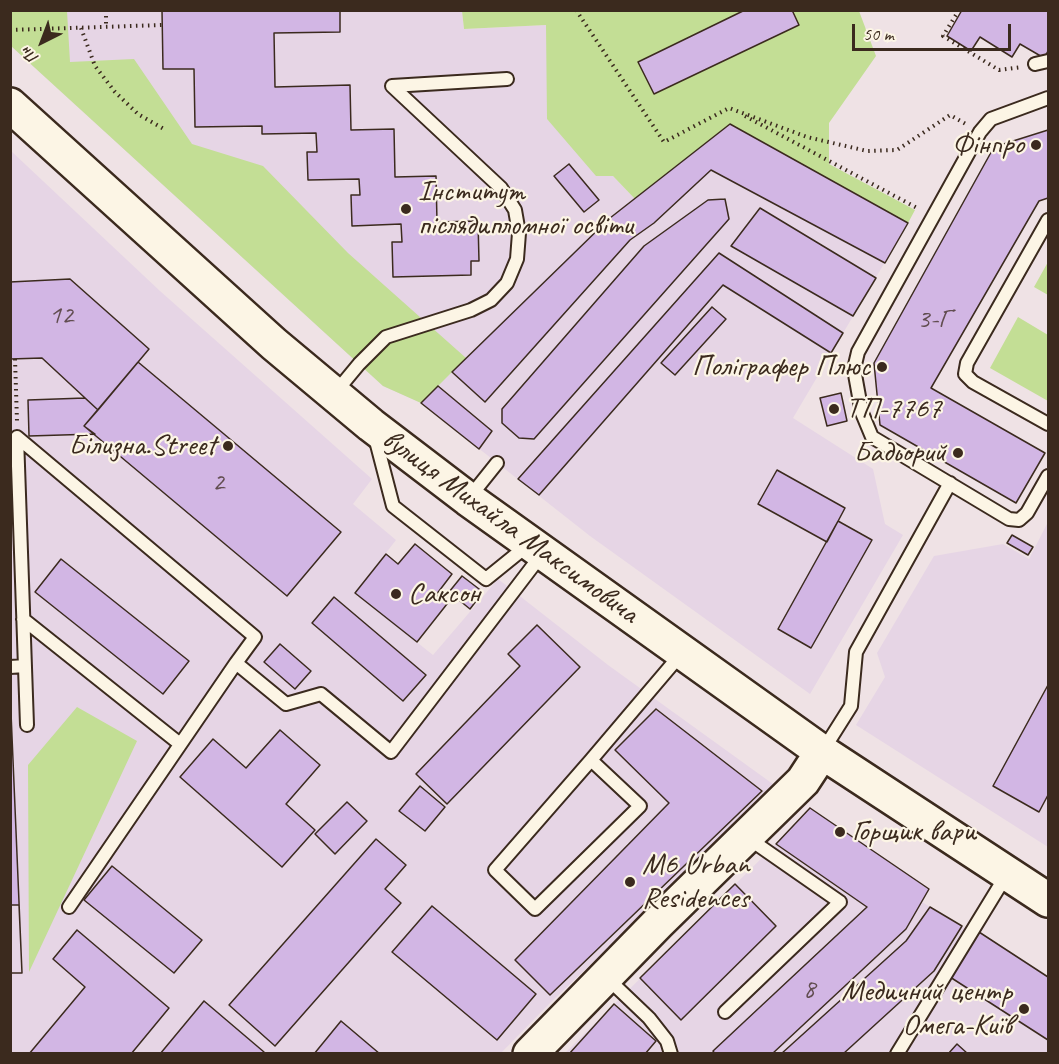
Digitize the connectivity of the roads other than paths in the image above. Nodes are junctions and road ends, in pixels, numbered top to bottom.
1 (1048, 61) edge
2 (1035, 64) road end
3 (507, 79) dead end
4 (1048, 98) edge
5 (10, 105) edge
6 (1048, 220) edge
7 (334, 394) junction
8 (1048, 424) edge
9 (371, 425) junction
10 (497, 463) dead end
11 (1048, 476) edge
12 (950, 483) junction
13 (468, 499) junction
14 (536, 548) junction
15 (23, 619) junction
16 (681, 653) junction
17 (236, 663) junction
18 (25, 666) junction
19 (10, 667) edge
20 (27, 725) dead end
21 (180, 744) junction
22 (822, 752) junction
23 (591, 760) junction
24 (746, 836) junction
25 (1007, 873) junction
26 (1048, 900) edge
27 (69, 907) dead end
28 (606, 976) junction
29 (725, 1012) dead end
30 (530, 1053) edge
31 (670, 1053) edge
32 (897, 1053) edge

1 - 2 lane
3 - 7 lane
4 - 12 lane
5 - 7 main road, вулиця Михайла Максимовича
6 - 8 lane
7 - 9 main road, вулиця Михайла Максимовича
9 - 13 main road, вулиця Михайла Максимовича
9 - 14 lane
10 - 13 lane
11 - 12 lane
12 - 22 lane
13 - 14 main road, вулиця Михайла Максимовича
14 - 16 main road, вулиця Михайла Максимовича
14 - 17 lane
15 - 17 lane
15 - 18 lane
15 - 21 lane
16 - 22 main road, вулиця Михайла Максимовича
16 - 23 lane
17 - 21 lane
18 - 19 lane
18 - 20 lane
21 - 27 lane
22 - 24 main road
22 - 25 main road, вулиця Михайла Максимовича
23 - 23 lane
24 - 28 main road
24 - 29 lane
25 - 26 main road, вулиця Михайла Максимовича
25 - 32 lane
28 - 30 main road
28 - 31 lane

